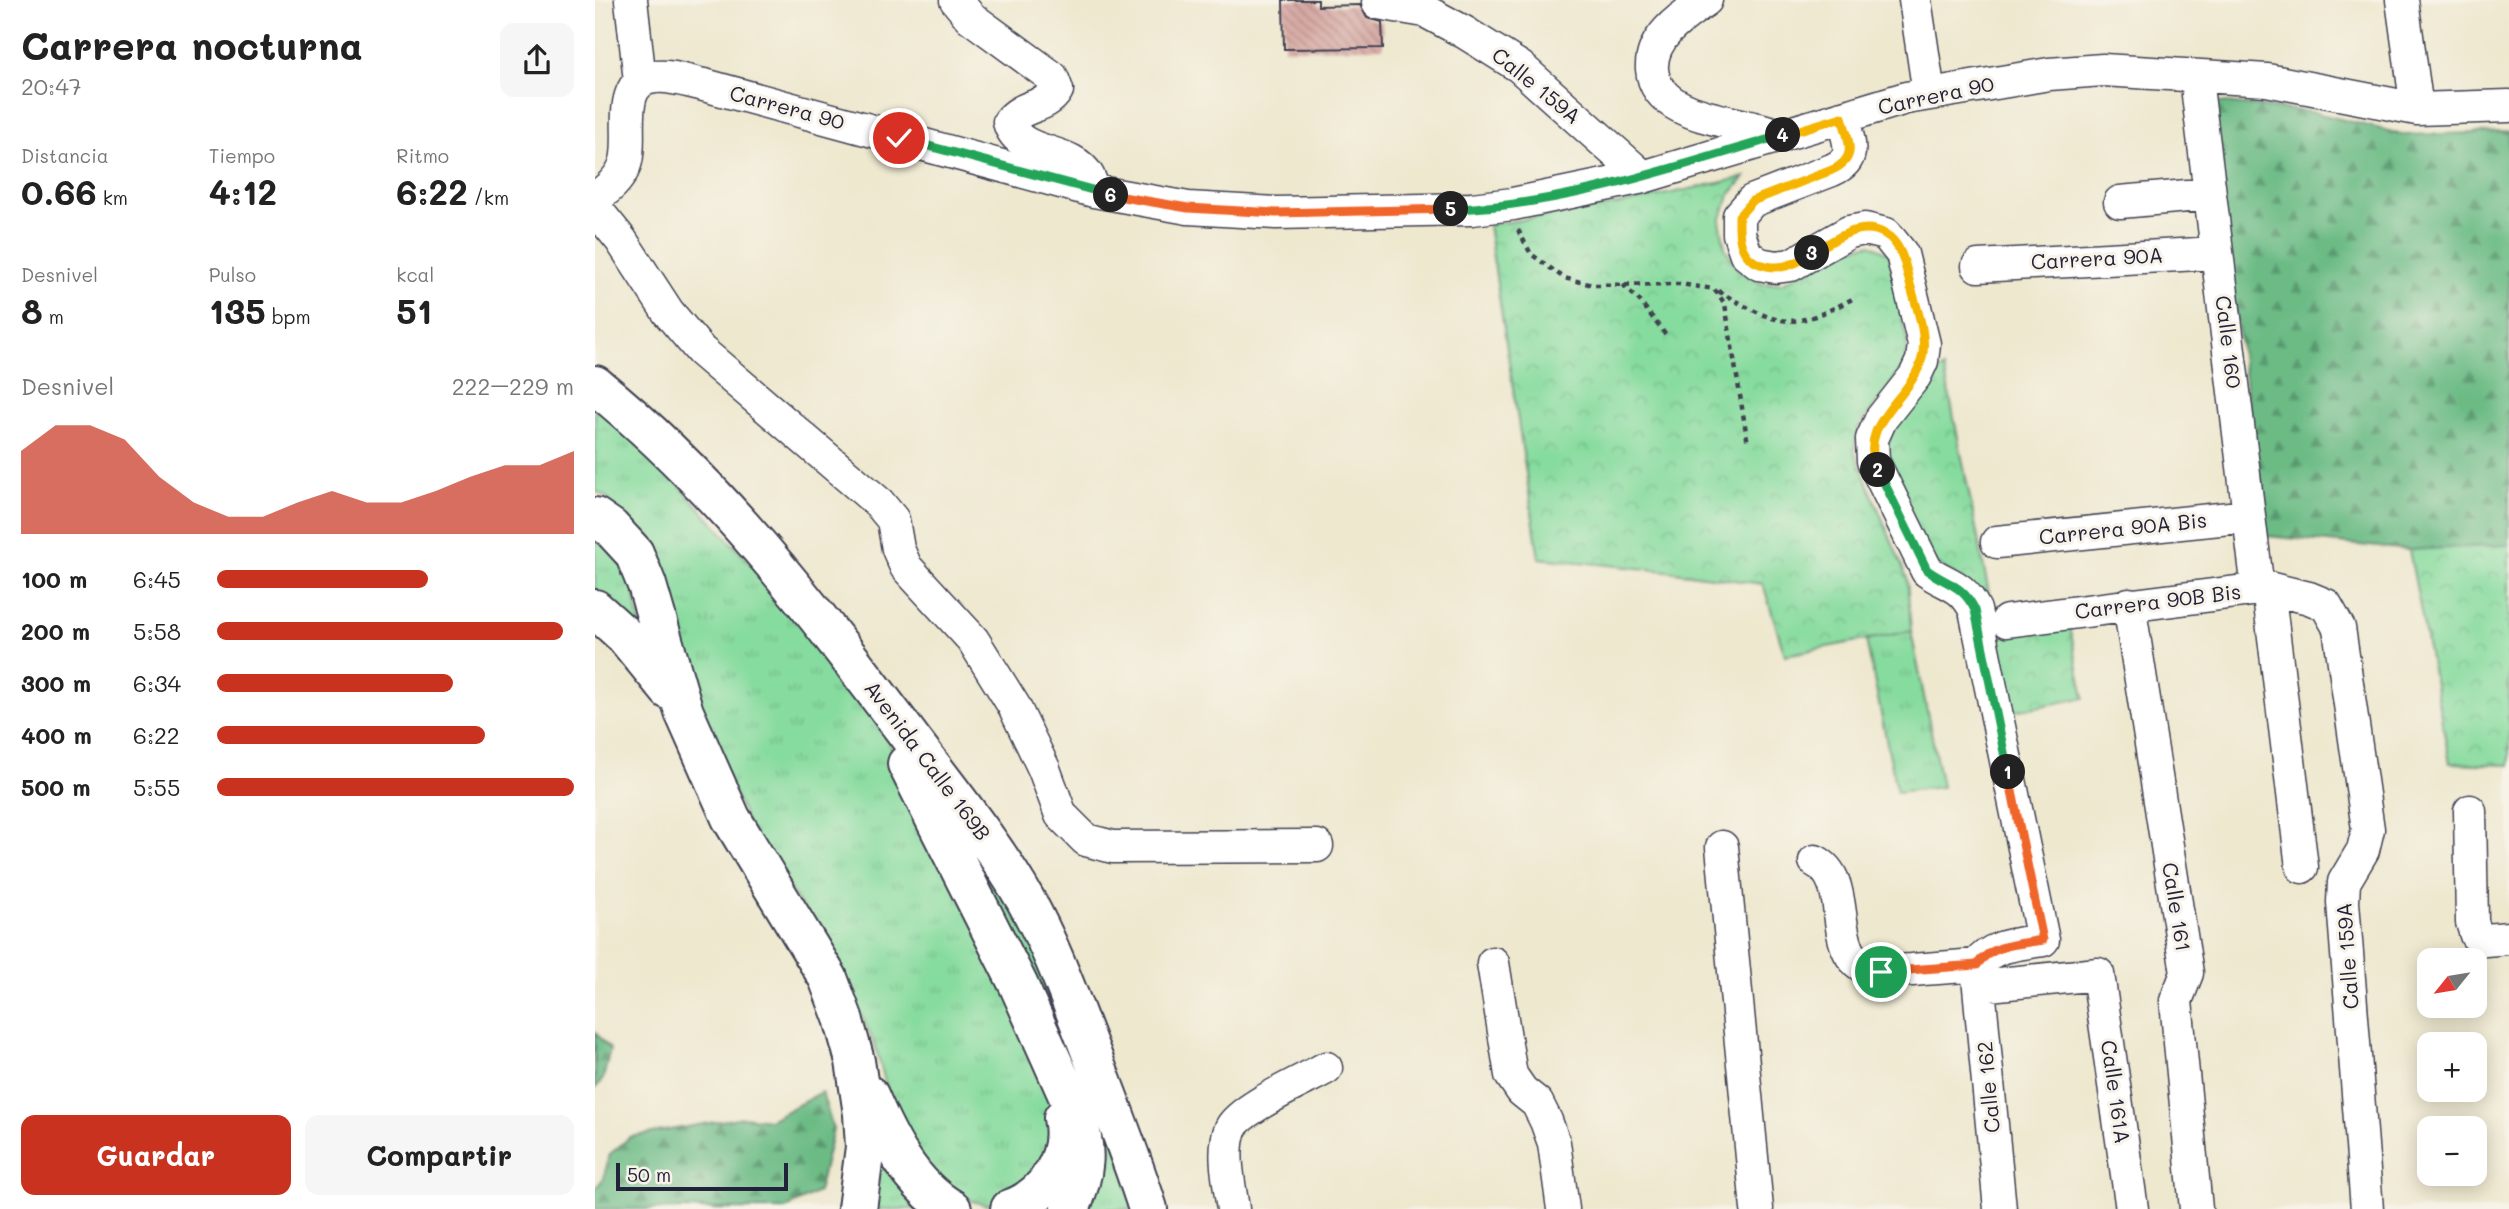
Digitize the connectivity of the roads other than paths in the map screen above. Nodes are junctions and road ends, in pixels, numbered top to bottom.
1 (631, 0) edge
2 (956, 0) edge
3 (1706, 0) edge
4 (1915, 0) edge
5 (1926, 0) edge
6 (2402, 0) edge
7 (1378, 3) dead end
8 (640, 81) junction
9 (1935, 93) junction
10 (2198, 94) dead end
11 (2509, 106) edge
12 (2417, 109) junction
13 (1846, 131) junction
14 (1781, 135) junction
15 (1643, 177) junction
16 (1094, 191) junction
17 (2210, 194) junction
18 (595, 198) edge
19 (2120, 202) dead end
20 (595, 208) edge
21 (2217, 253) junction
22 (1978, 266) dead end
23 (595, 385) edge
24 (2249, 516) junction
25 (595, 517) edge
26 (1997, 542) dead end
27 (2263, 589) junction
28 (2309, 598) joint
29 (2129, 604) junction
30 (595, 609) edge
31 (2007, 621) dead end
32 (856, 666) junction
33 (684, 712) junction
34 (2470, 811) dead end
35 (1317, 846) dead end
36 (1722, 847) dead end
37 (1815, 861) dead end
38 (2302, 867) dead end
39 (2509, 938) edge
40 (1493, 963) dead end
41 (1978, 976) junction
42 (1018, 984) junction
43 (855, 1061) junction
44 (1326, 1068) dead end
45 (857, 1209) edge
46 (952, 1209) edge
47 (1010, 1209) edge
48 (1070, 1209) edge
49 (1148, 1209) edge
50 (1233, 1209) edge
51 (1563, 1209) edge
52 (1756, 1209) edge
53 (2000, 1209) edge
54 (2132, 1209) edge
55 (2196, 1209) edge
56 (2367, 1209) edge

1 - 8 street
2 - 16 street
3 - 14 street
4 - 9 street
5 - 9 street
6 - 12 street
7 - 15 street, Calle 159A
8 - 16 street, Carrera 90
8 - 18 street
9 - 12 street, Carrera 90
9 - 13 street, Carrera 90
10 - 17 street, Calle 160
11 - 12 street, Carrera 90
13 - 14 street, Carrera 90
13 - 41 street
14 - 15 street, Carrera 90
15 - 16 street, Carrera 90
17 - 19 street
17 - 21 street, Calle 160
20 - 35 street
21 - 22 street, Carrera 90A
21 - 24 street, Calle 160
23 - 32 main road, Avenida Calle 169B
24 - 26 street, Carrera 90A Bis
24 - 27 street, Calle 160
25 - 33 main road
27 - 28 street, Carrera 90B Bis
27 - 29 street, Carrera 90B Bis
27 - 38 street, Calle 160
28 - 56 street, Calle 159A
29 - 31 street, Carrera 90B Bis
29 - 55 street, Calle 161
30 - 33 main road
32 - 42 main road
32 - 49 main road, Avenida Calle 169B
33 - 43 main road
34 - 39 street
36 - 52 street
37 - 41 street
40 - 51 street
41 - 53 street, Calle 162
41 - 54 street, Calle 161A
42 - 47 main road
42 - 48 main road
43 - 45 main road
43 - 46 main road
44 - 50 street

